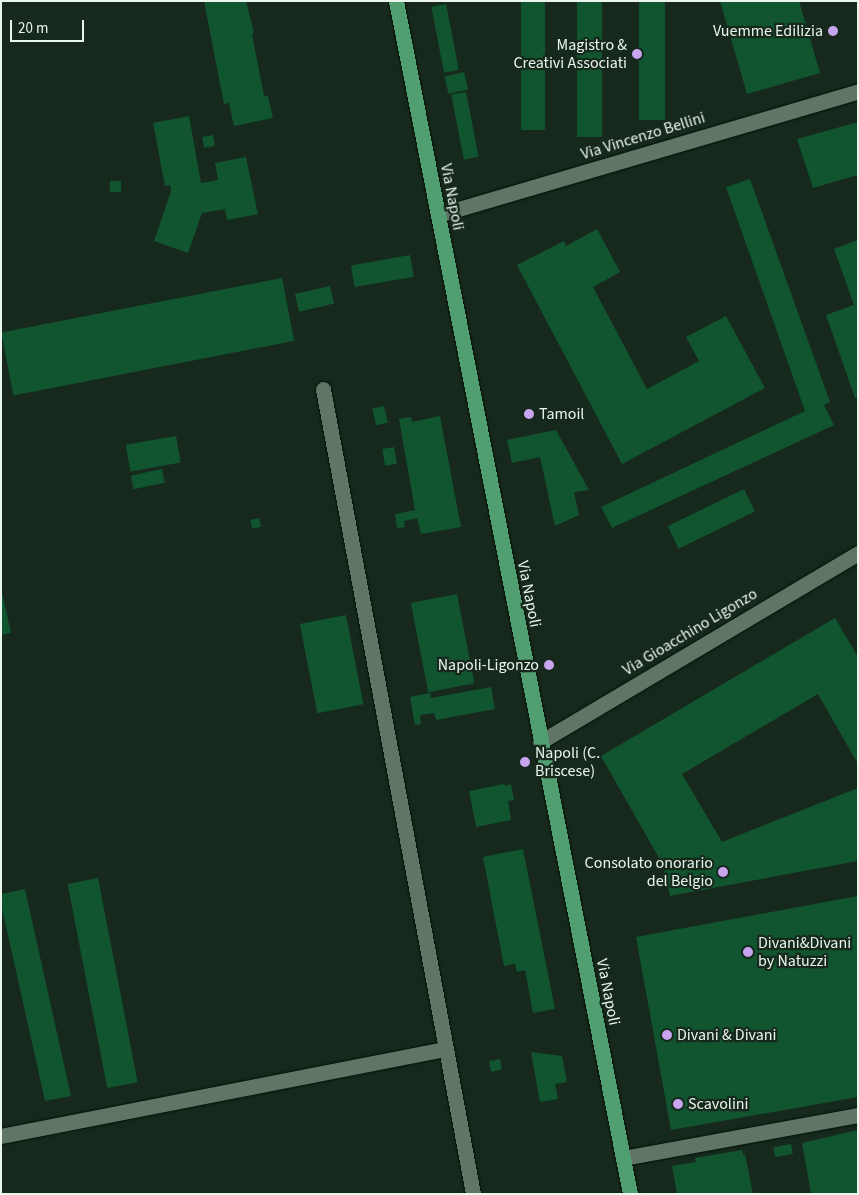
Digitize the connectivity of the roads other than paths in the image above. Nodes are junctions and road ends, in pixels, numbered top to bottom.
1 (396, 1) edge
2 (858, 91) edge
3 (438, 215) junction
4 (323, 389) dead end
5 (858, 553) edge
6 (540, 742) junction
7 (446, 1049) junction
8 (858, 1115) edge
9 (1, 1136) edge
10 (623, 1158) junction
11 (473, 1194) edge
12 (630, 1194) edge

1 - 3 main road, Via Napoli
2 - 3 street, Via Vincenzo Bellini
3 - 6 main road, Via Napoli
4 - 7 street
5 - 6 street, Via Gioacchino Ligonzo
6 - 10 main road, Via Napoli
7 - 9 street
7 - 11 street
8 - 10 street
10 - 12 main road, Via Napoli

